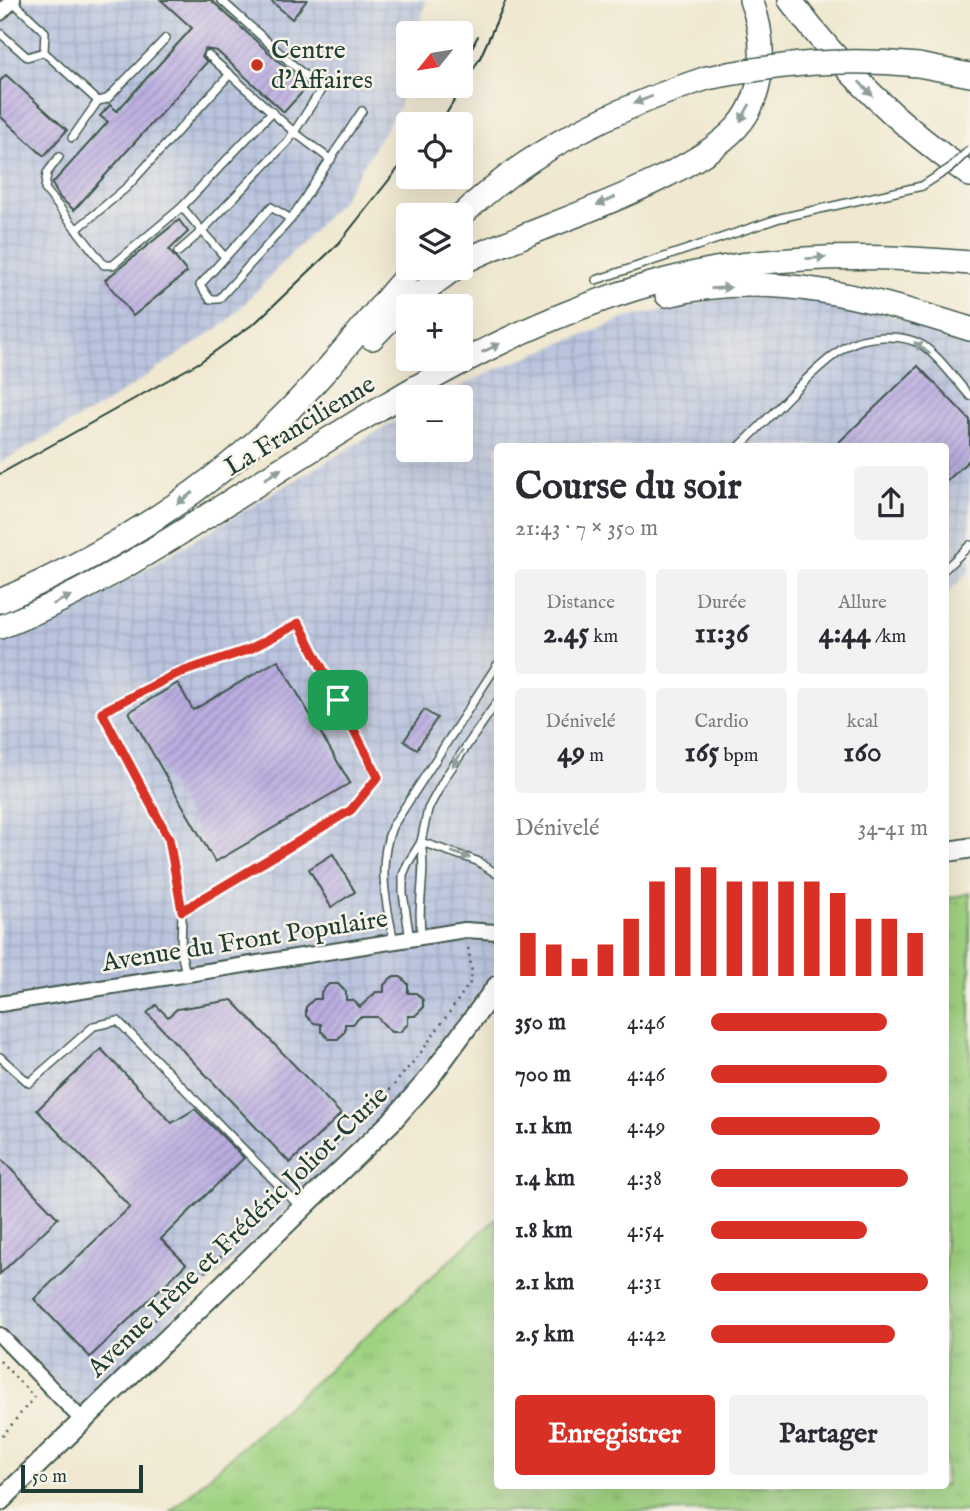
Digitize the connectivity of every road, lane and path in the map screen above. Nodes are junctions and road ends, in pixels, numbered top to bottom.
1 (12, 0) edge
2 (221, 0) edge
3 (751, 0) edge
4 (790, 0) edge
5 (0, 13) edge
6 (0, 33) edge
7 (166, 38) dead end
8 (44, 52) junction
9 (208, 55) dead end
10 (230, 75) junction
11 (970, 75) edge
12 (98, 101) junction
13 (362, 111) dead end
14 (272, 112) junction
15 (294, 132) junction
16 (72, 138) dead end
17 (970, 149) edge
18 (59, 158) dead end
19 (331, 160) junction
20 (970, 174) edge
21 (473, 206) edge
22 (182, 207) junction
23 (291, 219) junction
24 (76, 229) junction
25 (202, 230) junction
26 (178, 252) dead end
27 (225, 257) junction
28 (473, 258) edge
29 (970, 263) edge
30 (403, 280) edge
31 (439, 280) edge
32 (601, 289) junction
33 (970, 329) edge
34 (330, 367) junction
35 (970, 396) edge
36 (743, 443) edge
37 (970, 545) edge
38 (949, 565) edge
39 (0, 601) edge
40 (0, 627) edge
41 (494, 670) edge
42 (494, 706) edge
43 (421, 842) junction
44 (970, 848) edge
45 (949, 851) edge
46 (494, 872) edge
47 (182, 911) junction
48 (494, 932) edge
49 (416, 939) junction
50 (467, 939) dead end
51 (394, 943) junction
52 (187, 976) junction
53 (494, 990) edge
54 (0, 1004) edge
55 (0, 1057) edge
56 (286, 1193) junction
57 (301, 1209) junction
58 (0, 1335) edge
59 (0, 1361) edge
60 (104, 1369) dead end
61 (83, 1421) junction
62 (0, 1439) edge
63 (0, 1501) edge

1 - 5 street
1 - 8 lane
2 - 15 lane
3 -> 28 highway
4 -> 20 highway
6 - 8 lane
7 - 12 lane
8 - 12 lane
9 - 10 lane
10 - 14 lane
10 - 24 lane
11 -> 21 highway, bridge
12 - 16 lane
13 - 19 lane
14 - 15 lane
14 - 22 lane
15 - 19 lane
15 - 25 lane
17 - 32 lane, bridge
18 - 24 lane
19 - 23 lane
22 - 24 lane
22 - 25 lane
23 - 27 lane
23 - 27 lane
25 - 26 lane
25 - 27 lane
32 -> 29 highway, La Francilienne
30 - 34 highway, La Francilienne
31 - 34 highway
32 -> 33 highway
40 -> 32 highway, La Francilienne
34 -> 39 highway, La Francilienne
35 -> 36 lane
37 - 38 lane
41 - 51 lane
42 -> 43 lane
43 -> 46 lane
43 - 49 lane
43 - 49 lane
44 - 45 main road
47 - 47 lane
47 - 52 lane
48 - 49 street, Avenue du Front Populaire
49 - 51 street, Avenue du Front Populaire
50 - 56 path
51 - 52 street, Avenue du Front Populaire
52 - 54 street, Avenue du Front Populaire
53 - 57 main road, Avenue Irène et Frédéric Joliot-Curie
55 - 56 lane
56 - 57 lane
56 - 60 path
57 - 61 main road, Avenue Irène et Frédéric Joliot-Curie
58 - 61 street
59 - 62 path
61 - 63 main road, Avenue Irène et Frédéric Joliot-Curie

